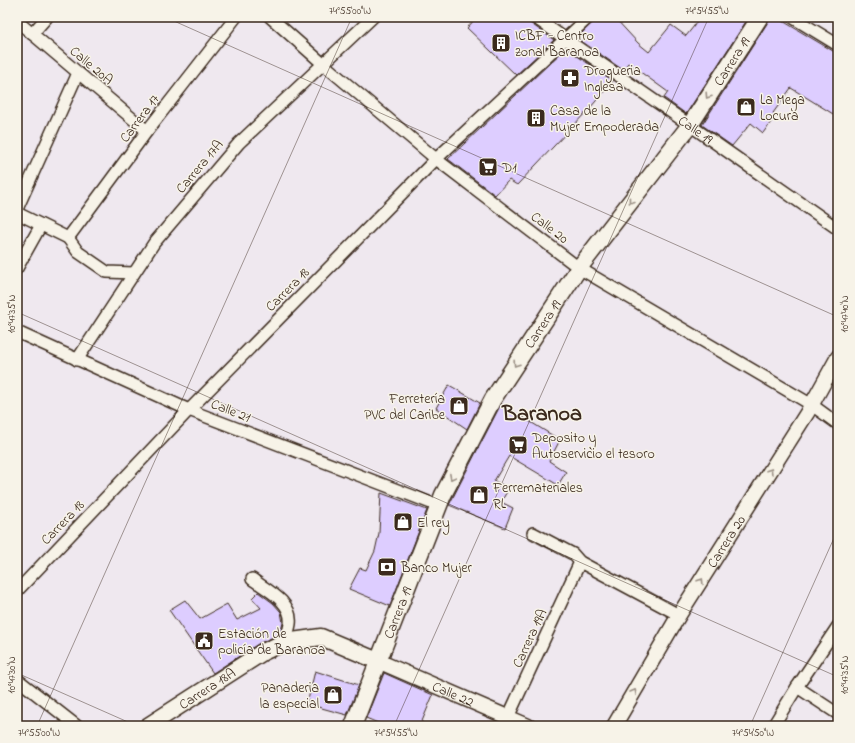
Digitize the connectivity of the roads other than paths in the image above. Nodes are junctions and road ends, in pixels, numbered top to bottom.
1 (47, 17) edge
2 (236, 17) edge
3 (270, 17) edge
4 (373, 17) edge
5 (534, 17) edge
6 (589, 17) edge
7 (760, 17) edge
8 (792, 17) edge
9 (17, 21) edge
10 (32, 34) junction
11 (565, 39) junction
12 (838, 45) edge
13 (322, 64) junction
14 (78, 73) junction
15 (690, 125) junction
16 (147, 131) junction
17 (436, 159) junction
18 (17, 209) edge
19 (17, 213) edge
20 (41, 225) junction
21 (838, 229) edge
22 (68, 238) junction
23 (17, 268) edge
24 (579, 268) junction
25 (134, 273) junction
26 (17, 332) edge
27 (838, 357) edge
28 (77, 360) junction
29 (812, 405) junction
30 (189, 410) junction
31 (838, 424) edge
32 (439, 506) junction
33 (533, 533) dead end
34 (580, 562) junction
35 (252, 579) dead end
36 (17, 591) edge
37 (679, 615) junction
38 (838, 626) edge
39 (285, 642) junction
40 (378, 662) junction
41 (17, 679) edge
42 (797, 687) junction
43 (838, 714) edge
44 (506, 722) edge
45 (77, 726) edge
46 (148, 726) edge
47 (353, 726) edge
48 (528, 726) edge
49 (614, 726) edge
50 (773, 726) edge

1 - 10 street
2 - 16 street, Carrera 17
3 - 13 street, Calle 20
4 - 13 street, Carrera 17A
5 - 11 street, Calle 19
6 - 11 street, Carrera 18
7 -> 15 main road, Carrera 19
8 - 12 street
9 - 10 street, Calle 20A
10 - 14 street, Calle 20A
11 - 15 street, Calle 19
11 - 17 street, Carrera 18
13 - 17 street, Calle 20
13 - 25 street, Carrera 17A
14 - 16 street, Calle 20A
14 - 18 street
15 - 21 street, Calle 19
15 -> 24 main road, Carrera 19
16 - 22 street, Carrera 17
17 - 24 street, Calle 20
17 - 30 street, Carrera 18
19 - 20 street
20 - 22 street
20 - 23 street
22 - 25 street
24 - 29 street, Calle 20
24 -> 32 main road, Carrera 19
25 - 28 street, Carrera 17A
26 - 28 street, Calle 21
27 - 29 street, Carrera 20
28 - 30 street, Calle 21
29 - 31 street, Calle 20
37 -> 29 street, Carrera 20
30 - 32 street, Calle 21
30 - 36 street, Carrera 18
32 - 40 main road, Carrera 19
33 - 34 street
34 - 37 street
34 - 44 street, Carrera 19A
35 - 39 street
49 -> 37 street, Carrera 20
38 - 42 street
39 - 40 main road, Carrera 18A
39 - 46 main road, Carrera 18A
40 - 44 street, Calle 22
40 - 47 main road
41 - 45 street
42 - 43 street
42 - 50 street
44 - 48 street, Calle 22

